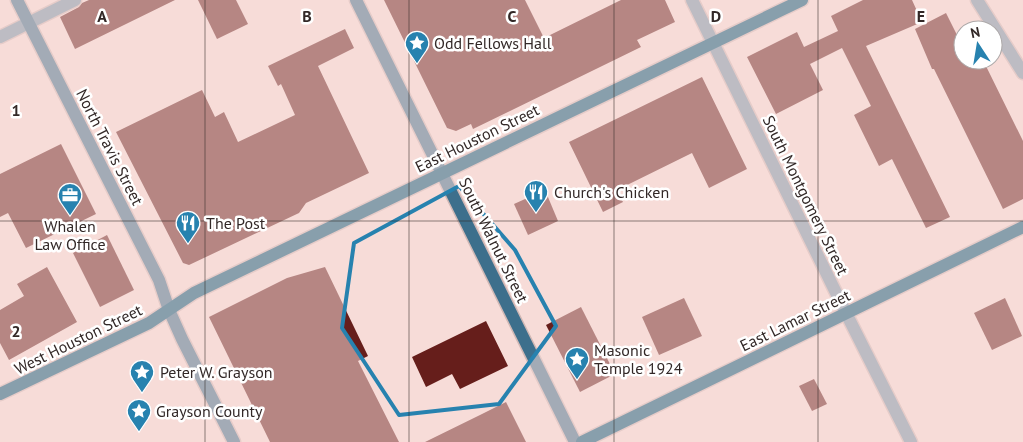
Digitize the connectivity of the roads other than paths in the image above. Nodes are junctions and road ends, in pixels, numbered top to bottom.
1 (17, 0) edge
2 (76, 0) edge
3 (356, 0) edge
4 (692, 0) edge
5 (802, 0) edge
6 (977, 0) edge
7 (29, 23) junction
8 (0, 37) edge
9 (712, 43) junction
10 (1023, 73) edge
11 (442, 173) junction
12 (1023, 227) edge
13 (169, 310) junction
14 (846, 313) junction
15 (0, 394) edge
16 (234, 442) edge
17 (575, 442) edge
18 (582, 442) edge
19 (911, 442) edge

1 - 7 main road, North Travis Street
2 - 7 street
3 - 11 main road, South Walnut Street
4 - 9 street, South Montgomery Street
5 - 9 main road, East Houston Street
6 - 10 street
7 - 8 street
7 - 13 main road, North Travis Street
9 - 11 main road, East Houston Street
9 - 14 street, South Montgomery Street
11 - 13 main road, East Houston Street
11 - 17 main road, South Walnut Street
12 - 14 main road, East Lamar Street
13 - 15 main road, West Houston Street
13 - 16 main road, North Travis Street
14 - 18 main road, East Lamar Street
14 - 19 street, South Montgomery Street

